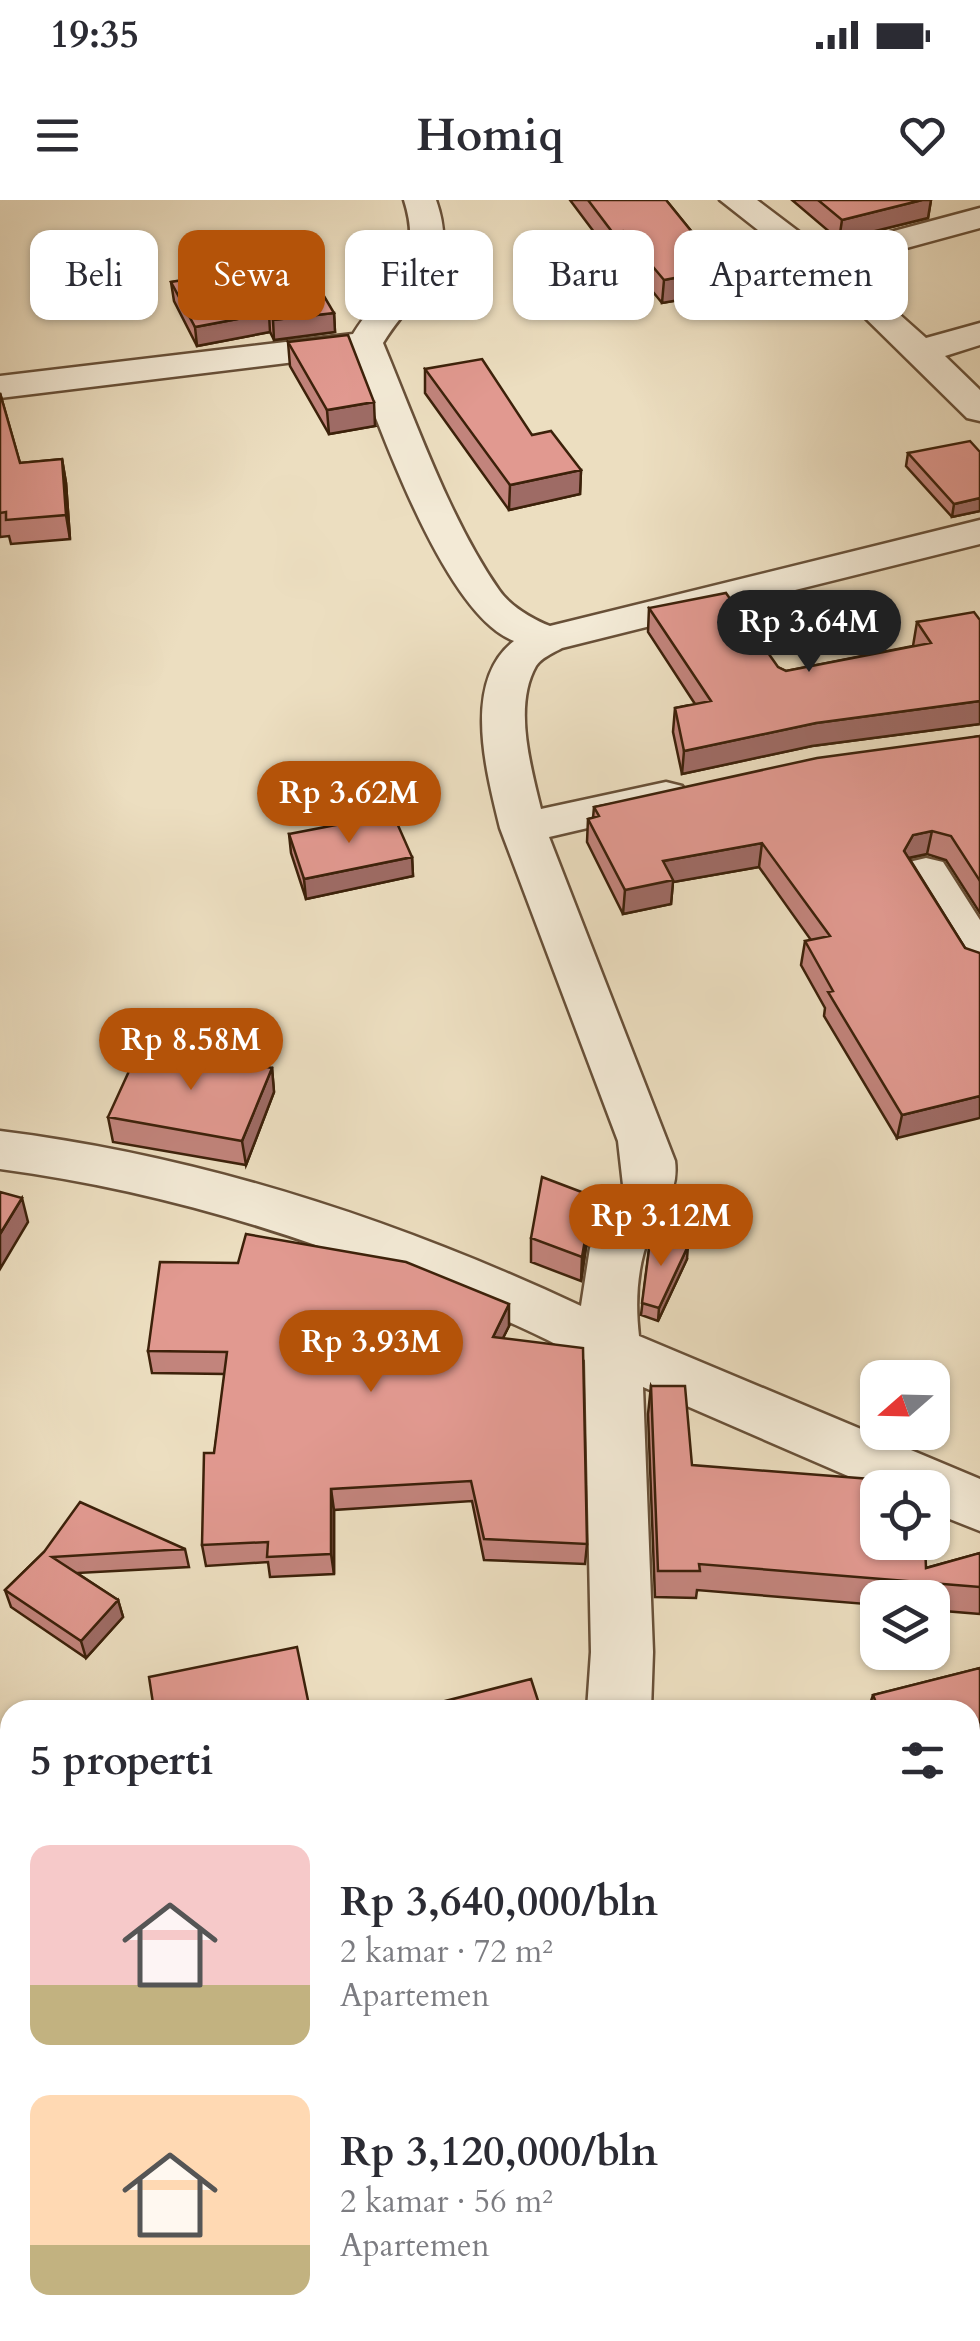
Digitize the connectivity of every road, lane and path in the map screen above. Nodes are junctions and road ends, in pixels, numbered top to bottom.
1 (420, 200) edge
2 (736, 200) edge
3 (980, 218) edge
4 (775, 230) edge
5 (908, 237) edge
6 (885, 320) edge
7 (980, 334) edge
8 (366, 343) junction
9 (922, 351) junction
10 (0, 388) edge
11 (980, 410) edge
12 (980, 532) edge
13 (547, 639) junction
14 (706, 788) edge
15 (523, 828) junction
16 (926, 873) dead end
17 (980, 958) edge
18 (0, 1150) edge
19 (613, 1348) junction
20 (980, 1506) edge
21 (620, 1700) edge

1 - 8 street
2 - 4 street
3 - 5 street
6 - 9 street
7 - 9 street
8 - 10 street
8 - 13 street
9 - 11 street
12 - 13 street
13 - 15 street
14 - 15 street
15 - 19 street
16 - 17 street
18 - 19 street
19 - 20 street
19 - 21 street

